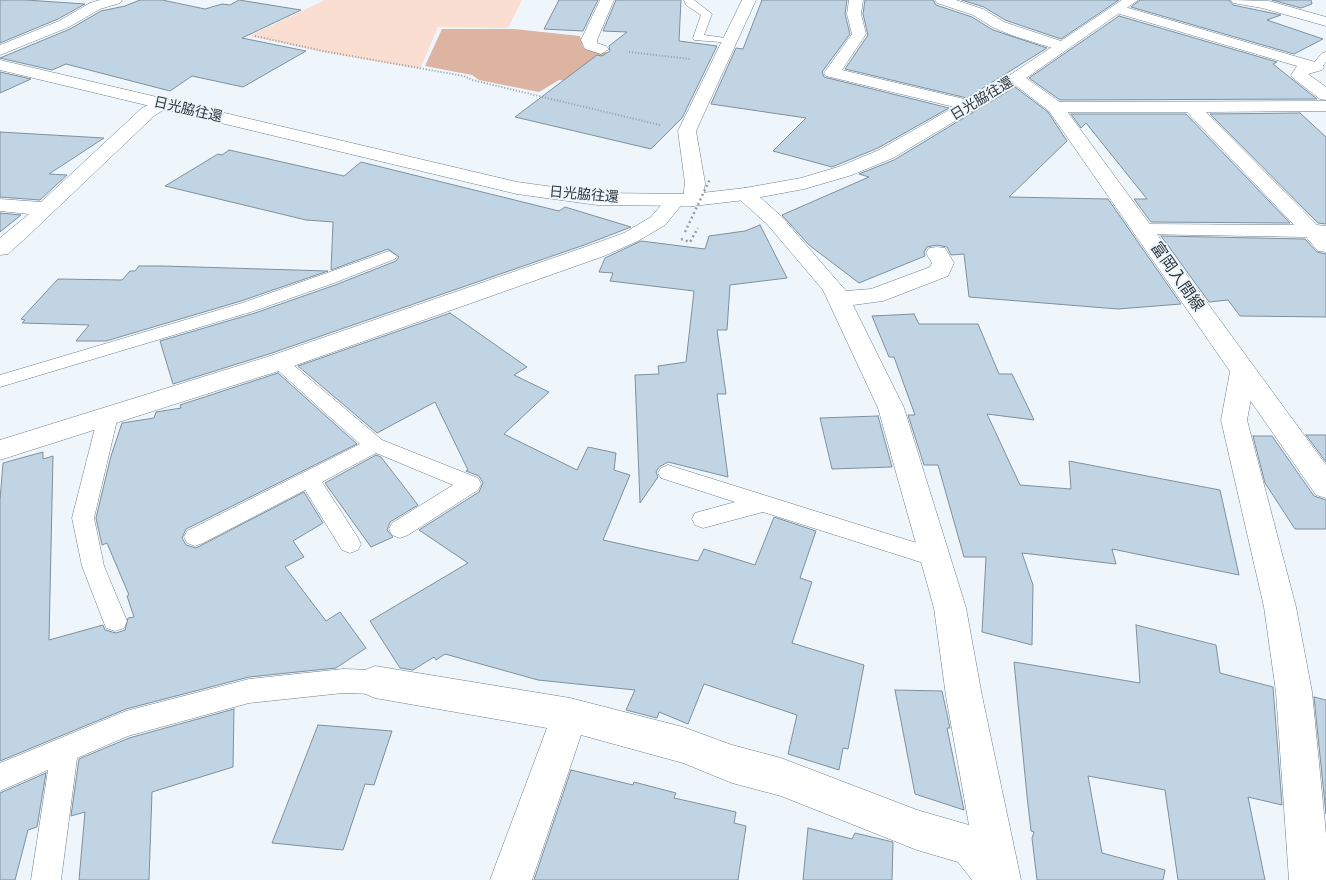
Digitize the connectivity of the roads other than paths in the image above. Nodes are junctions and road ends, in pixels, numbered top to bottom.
1 (87, 0) edge
2 (607, 0) edge
3 (689, 0) edge
4 (749, 0) edge
5 (856, 0) edge
6 (942, 0) edge
7 (1238, 0) edge
8 (109, 2) edge
9 (1124, 4) edge
10 (1326, 22) edge
11 (729, 41) junction
12 (1062, 46) junction
13 (601, 49) road end
14 (0, 50) edge
15 (1322, 63) edge
16 (0, 65) edge
17 (1016, 78) junction
18 (160, 104) junction
19 (1325, 104) edge
20 (971, 106) junction
21 (1191, 106) junction
22 (1055, 107) junction
23 (746, 194) junction
24 (684, 200) junction
25 (0, 205) edge
26 (46, 209) junction
27 (1144, 230) junction
28 (1321, 236) edge
29 (0, 249) edge
30 (937, 252) dead end
31 (389, 256) dead end
32 (839, 299) junction
33 (279, 362) junction
34 (1243, 372) junction
35 (0, 381) edge
36 (108, 416) junction
37 (375, 445) junction
38 (0, 450) edge
39 (668, 473) dead end
40 (308, 479) junction
41 (1326, 487) edge
42 (761, 504) junction
43 (702, 519) dead end
44 (400, 529) dead end
45 (195, 537) dead end
46 (350, 544) dead end
47 (936, 558) junction
48 (115, 621) dead end
49 (375, 682) joint
50 (570, 715) junction
51 (65, 750) junction
52 (0, 777) edge
53 (46, 880) edge
54 (511, 880) edge
55 (999, 880) edge
56 (1310, 880) edge

1 - 8 main road
2 - 13 main road
3 - 11 lane
4 - 11 main road
5 - 20 main road
6 - 12 main road
7 - 10 main road
8 - 14 main road
9 - 12 main road, 日光脇往還
9 - 15 main road
11 - 24 main road
12 - 17 main road, 日光脇往還
15 - 19 main road
16 - 18 main road, 日光脇往還
17 - 20 main road, 日光脇往還
17 - 22 main road, 富岡入間線
18 - 24 main road, 日光脇往還
18 - 26 main road
19 - 21 main road
20 - 23 main road, 日光脇往還
21 - 22 main road
21 - 28 main road
22 - 27 main road, 富岡入間線
23 - 24 main road, 日光脇往還
23 - 32 main road
24 - 33 main road
25 - 26 main road
26 - 29 main road
27 - 28 main road
27 - 34 main road, 富岡入間線
30 - 32 main road
31 - 35 lane
32 - 47 main road
33 - 36 main road
33 - 37 lane
34 - 41 main road, 富岡入間線
34 - 56 main road
36 - 38 main road
36 - 48 lane
37 - 40 lane
37 - 44 lane
39 - 42 lane
40 - 45 lane
40 - 46 lane
42 - 43 lane
42 - 47 lane
47 - 55 main road
49 - 50 main road
49 - 51 lane
50 - 54 main road
50 - 55 main road
51 - 52 lane
51 - 53 lane

